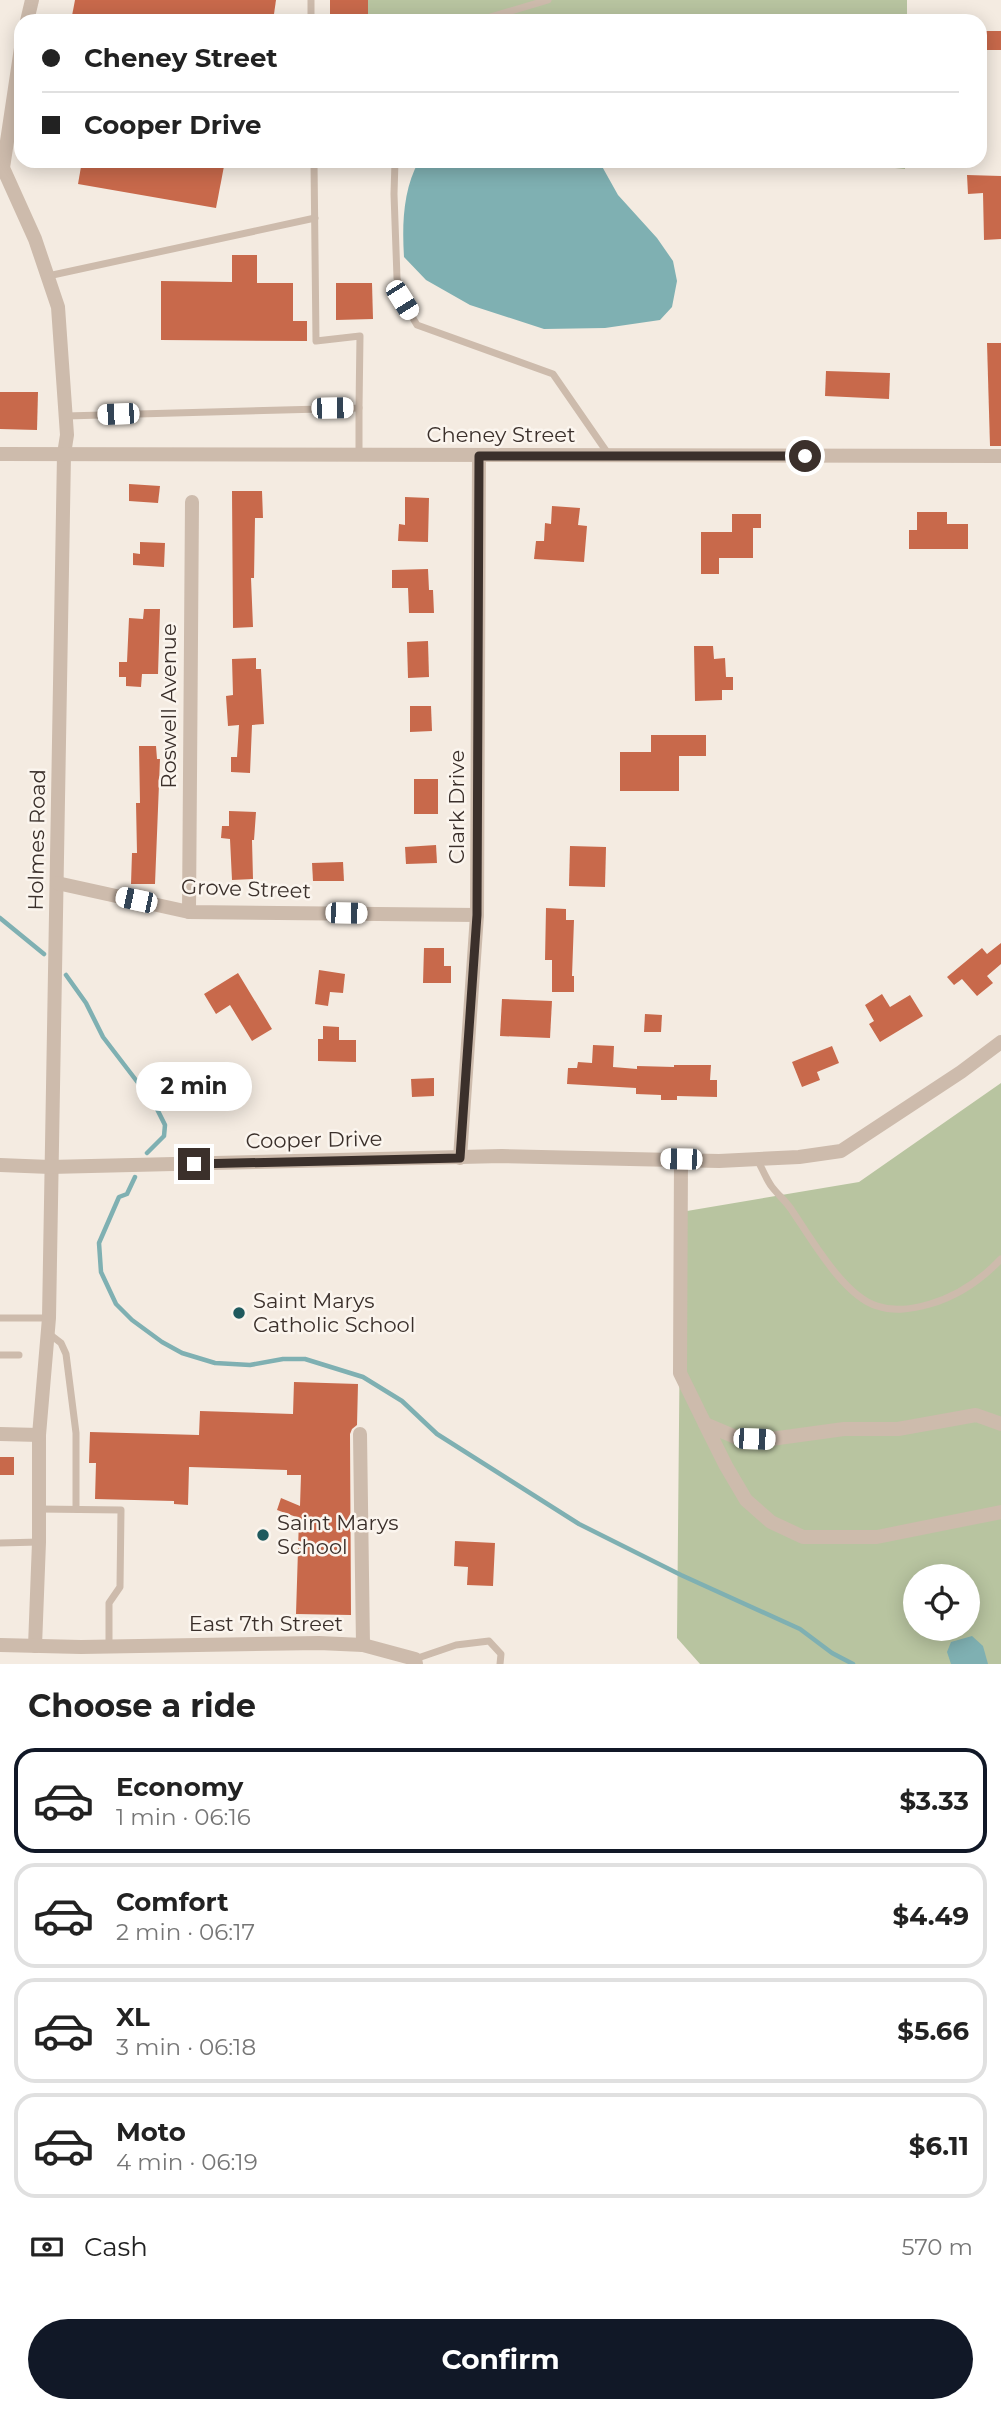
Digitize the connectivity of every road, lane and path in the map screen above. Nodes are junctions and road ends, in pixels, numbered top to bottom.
1 (548, 0) edge
2 (501, 14) edge
3 (14, 95) edge
4 (314, 168) edge
5 (395, 168) edge
6 (314, 218) junction
7 (47, 276) junction
8 (359, 408) junction
9 (65, 416) junction
10 (0, 454) edge
11 (64, 454) junction
12 (359, 456) junction
13 (479, 456) junction
14 (609, 456) junction
15 (1001, 456) edge
16 (192, 502) dead end
17 (57, 883) junction
18 (189, 912) junction
19 (477, 915) junction
20 (1001, 1042) edge
21 (460, 1158) junction
22 (681, 1159) junction
23 (757, 1159) junction
24 (0, 1165) edge
25 (50, 1167) junction
26 (1001, 1259) edge
27 (0, 1318) edge
28 (48, 1325) junction
29 (0, 1355) edge
30 (19, 1355) dead end
31 (705, 1424) junction
32 (1001, 1424) edge
33 (0, 1434) edge
34 (360, 1434) dead end
35 (38, 1435) junction
36 (39, 1509) junction
37 (76, 1509) junction
38 (1001, 1512) edge
39 (39, 1542) junction
40 (0, 1543) edge
41 (0, 1645) edge
42 (363, 1645) junction
43 (35, 1646) junction
44 (109, 1646) junction
45 (416, 1662) edge
46 (500, 1664) edge

1 - 2 lane
3 - 7 street, Holmes Road
4 - 6 lane
5 - 14 lane
6 - 7 lane
6 - 8 lane
7 - 9 street, Holmes Road
8 - 9 lane
8 - 12 lane
9 - 11 street, Holmes Road
10 - 11 street, Cheney Street
11 - 12 street, Cheney Street
11 - 17 street, Holmes Road
12 - 13 street, Cheney Street
13 - 14 street, Cheney Street
13 - 19 street, Clark Drive
14 - 15 street, Cheney Street
16 - 18 street, Roswell Avenue
17 - 18 street, Grove Street
17 - 25 street, Holmes Road
18 - 19 street, Grove Street
19 - 21 street, Clark Drive
20 - 23 street, Cooper Drive
21 - 22 street, Cooper Drive
21 - 25 street, Cooper Drive
22 - 23 street, Cooper Drive
22 - 31 street
23 - 26 lane
24 - 25 street, Cooper Drive
25 - 28 street, Holmes Road
27 - 28 lane
28 - 35 street, Holmes Road
28 - 37 lane
29 - 30 lane
31 - 32 street
31 - 38 street
33 - 35 street
34 - 42 street, East 7th Street
35 - 36 street, Holmes Road
36 - 37 lane
36 - 39 street, Holmes Road
37 - 44 lane
39 - 40 lane
39 - 43 street, Holmes Road
41 - 43 street, East 7th Street
42 - 44 street, East 7th Street
42 - 45 street
43 - 44 street, East 7th Street
45 - 46 lane

